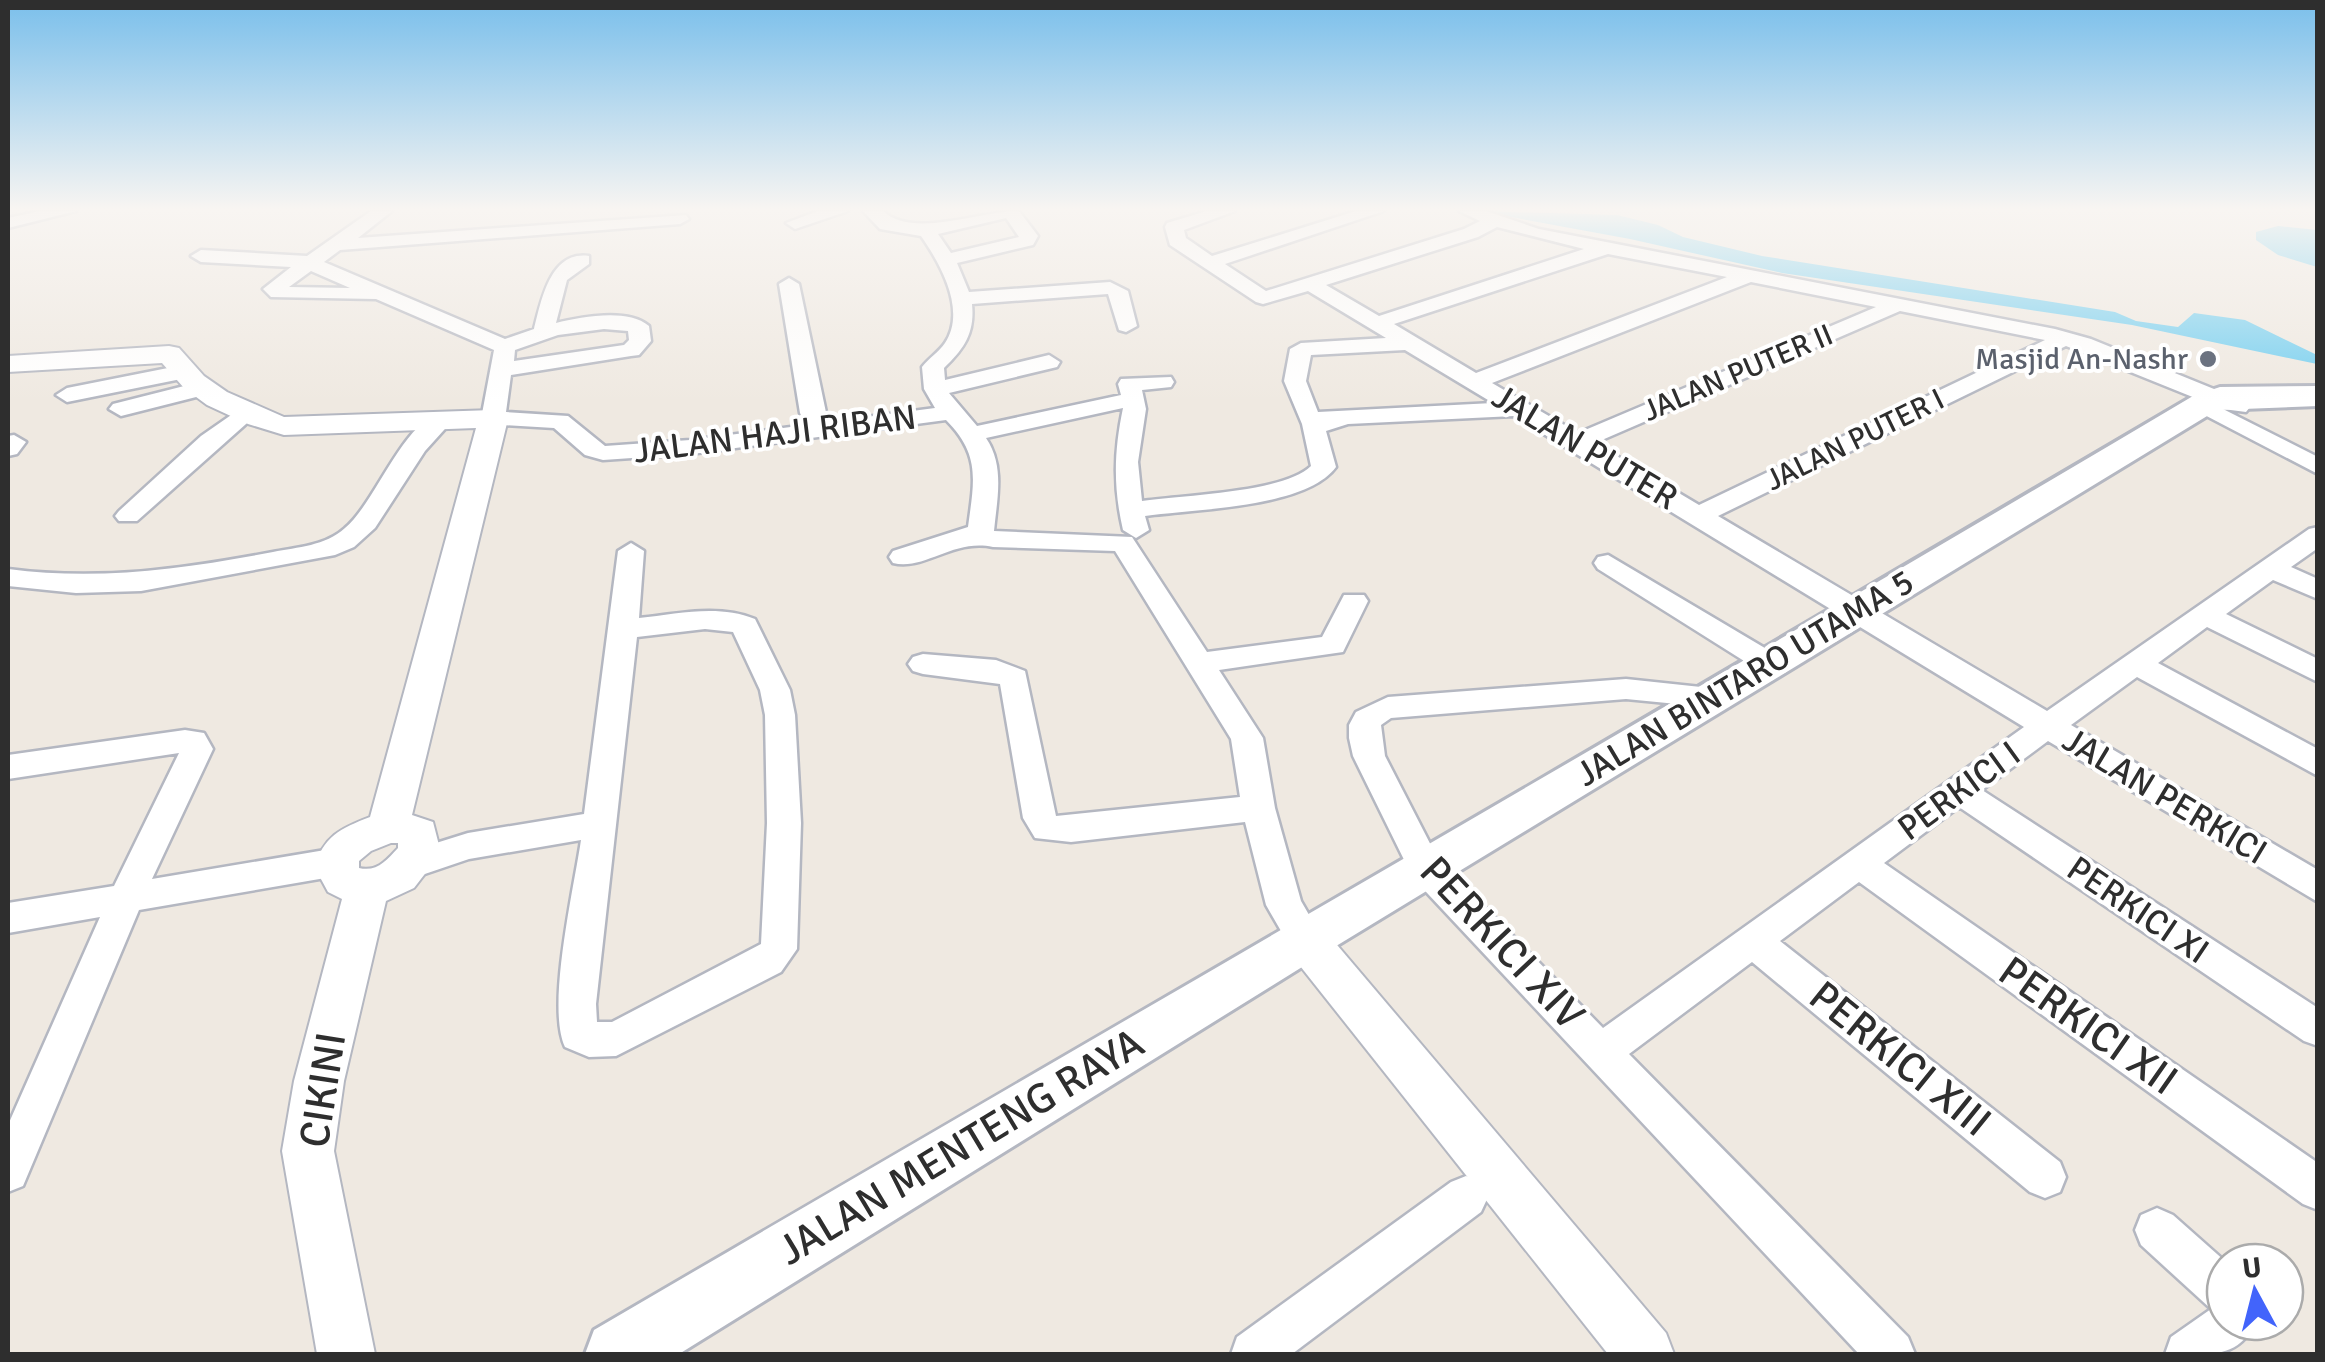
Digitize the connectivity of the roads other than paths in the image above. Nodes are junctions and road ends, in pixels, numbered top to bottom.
1 (293, 275) edge
2 (338, 275) edge
3 (553, 275) edge
4 (951, 275) edge
5 (1226, 275) edge
6 (1341, 275) edge
7 (1522, 275) edge
8 (1752, 275) joint
9 (789, 284) dead end
10 (1311, 284) junction
11 (385, 294) junction
12 (960, 299) junction
13 (1900, 304) junction
14 (1377, 322) junction
15 (1126, 326) dead end
16 (544, 329) junction
17 (2064, 339) junction
18 (1412, 343) junction
19 (1008, 345) dead end
20 (503, 358) junction
21 (1049, 362) dead end
22 (8, 364) edge
23 (1024, 368) junction
24 (193, 380) junction
25 (1162, 382) dead end
26 (1476, 382) junction
27 (67, 395) dead end
28 (2318, 396) edge
29 (1134, 399) junction
30 (942, 401) junction
31 (2318, 405) edge
32 (2211, 407) junction
33 (121, 409) dead end
34 (1522, 409) junction
35 (247, 411) junction
36 (1338, 417) junction
37 (493, 419) junction
38 (441, 420) junction
39 (818, 428) junction
40 (971, 434) junction
41 (1577, 442) junction
42 (2318, 467) edge
43 (1131, 510) junction
44 (1699, 515) junction
45 (128, 516) dead end
46 (980, 531) junction
47 (2318, 534) edge
48 (1122, 543) junction
49 (631, 551) dead end
50 (902, 557) dead end
51 (1608, 562) dead end
52 (2273, 569) junction
53 (8, 578) edge
54 (2318, 590) edge
55 (1354, 600) dead end
56 (1859, 610) junction
57 (2206, 615) junction
58 (624, 629) junction
59 (1198, 663) junction
60 (923, 664) dead end
61 (2137, 664) junction
62 (2318, 672) edge
63 (1742, 682) junction
64 (2050, 726) junction
65 (2318, 764) edge
66 (8, 767) edge
67 (1959, 791) junction
68 (1258, 808) junction
69 (600, 824) junction
70 (407, 844) junction
71 (1860, 864) junction
72 (1425, 868) junction
73 (352, 875) junction
74 (2318, 888) edge
75 (125, 900) junction
76 (8, 918) edge
77 (1305, 939) junction
78 (1754, 942) junction
79 (2318, 1029) edge
80 (1602, 1051) junction
81 (21, 1114) edge
82 (8, 1172) edge
83 (2045, 1177) dead end
84 (2318, 1189) edge
85 (1466, 1197) dead end
86 (2157, 1230) dead end
87 (2205, 1274) edge
88 (346, 1354) edge
89 (618, 1354) edge
90 (1257, 1354) edge
91 (1645, 1354) edge
92 (1890, 1354) edge

1 - 11 street
2 - 11 street
3 - 16 street
4 - 12 street
5 - 10 street
6 - 10 street
7 - 14 street
8 - 13 street
8 - 26 street
9 - 39 street
10 - 14 street, JALAN PUTER
11 - 20 street
12 - 15 street
12 - 30 street
13 - 17 street
13 - 41 street, JALAN PUTER II
14 - 18 street, JALAN PUTER
16 - 20 street
16 - 20 street
17 - 32 street
17 - 44 street, JALAN PUTER I
18 - 26 street, JALAN PUTER
18 - 36 street
19 - 23 street
20 - 37 street
21 - 23 street
22 - 24 street
23 - 30 street
24 - 27 street
24 - 33 street
24 - 35 street
25 - 29 street
26 - 34 street, JALAN PUTER
28 - 32 main road
29 - 40 street
29 - 43 street
30 - 39 street, JALAN HAJI RIBAN
30 - 40 street, JALAN HAJI RIBAN
31 - 32 main road
32 - 42 street
32 - 56 main road, JALAN BINTARO UTAMA 5
34 - 36 street
34 - 41 street, JALAN PUTER
35 - 38 street
35 - 45 street
36 - 43 street
37 - 38 street
37 - 39 street, JALAN HAJI RIBAN
37 - 70 street
38 - 53 street
40 - 46 street, JALAN HAJI RIBAN
41 - 44 street, JALAN PUTER
43 - 48 street
44 - 56 street, JALAN PUTER
46 - 48 street
46 - 50 street
47 - 52 street, PERKICI I
48 - 59 street
49 - 58 street
51 - 63 street
52 - 54 street
52 - 57 street, PERKICI I
55 - 59 street
56 - 63 main road, JALAN BINTARO UTAMA 5
56 - 64 street, JALAN PERKICI
57 - 61 street, PERKICI I
57 - 62 street
58 - 69 street
58 - 69 street
59 - 68 street
60 - 68 street
61 - 64 street, PERKICI I
61 - 65 street
63 - 72 main road, JALAN BINTARO UTAMA 5
63 - 72 street, PERKICI XIV
64 - 67 street, PERKICI I
64 - 74 street, JALAN PERKICI
66 - 75 street
67 - 71 street, PERKICI I
67 - 79 street, PERKICI XI
68 - 77 street
69 - 70 street
70 - 73 street
71 - 78 street, PERKICI I
71 - 84 street, PERKICI XII
72 - 77 main road, JALAN BINTARO UTAMA 5
72 - 80 street, PERKICI XIV
73 - 75 street
73 - 88 street, CIKINI
75 - 76 street
75 - 81 street
77 - 89 main road, JALAN MENTENG RAYA
77 - 91 street
78 - 80 street, PERKICI I
78 - 83 street, PERKICI XIII
80 - 92 street, PERKICI XIV
81 - 82 street
85 - 90 street
86 - 87 street

